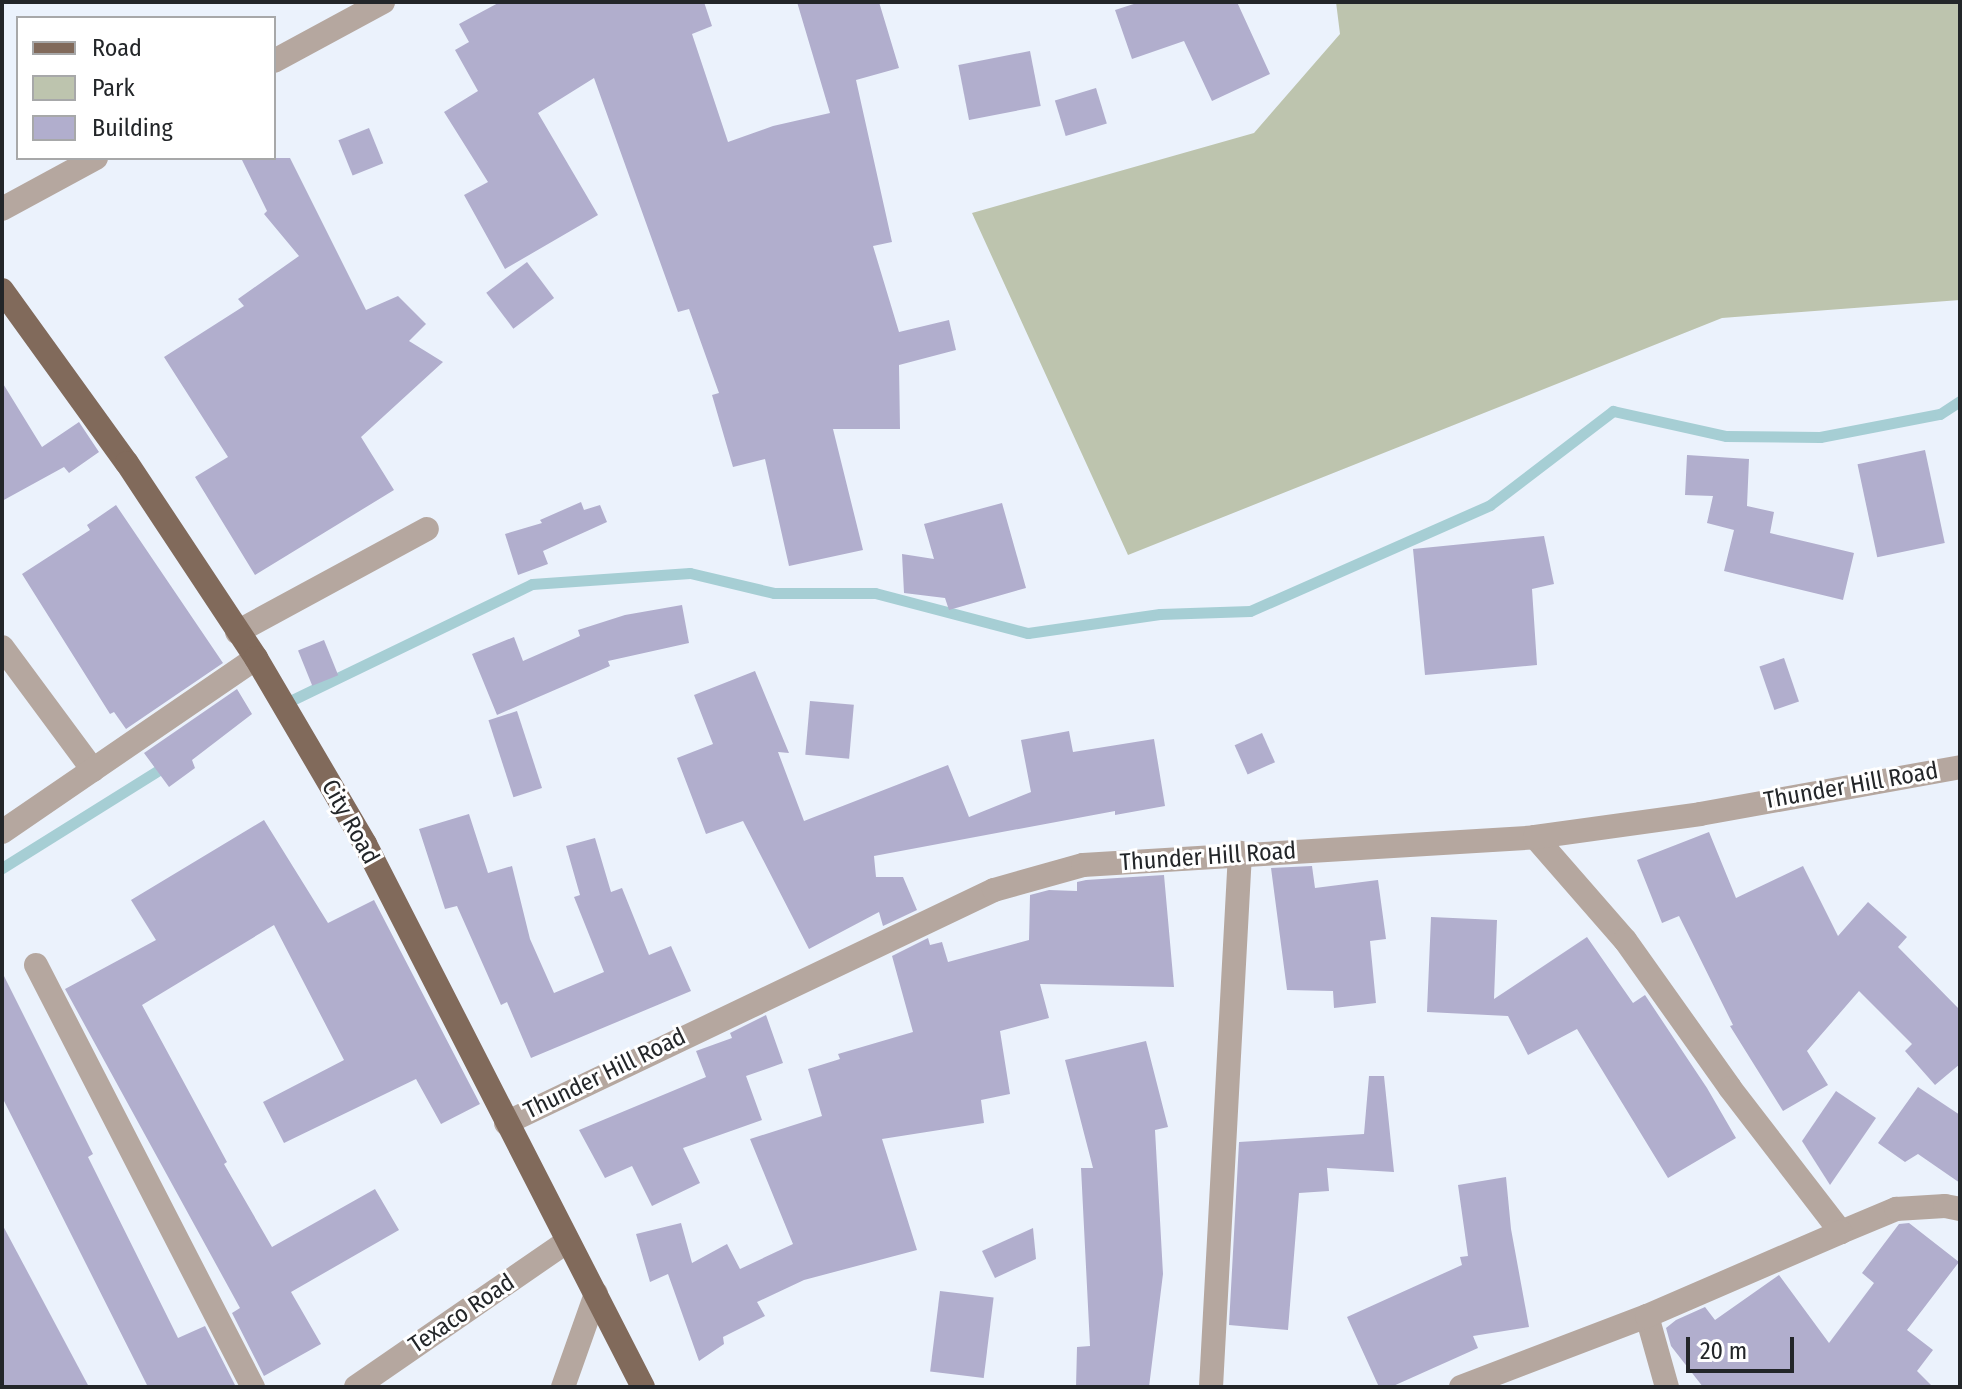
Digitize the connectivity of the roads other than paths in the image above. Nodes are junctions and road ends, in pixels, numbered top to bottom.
1 (383, 2) edge
2 (276, 60) edge
3 (92, 160) edge
4 (2, 209) edge
5 (6, 303) edge
6 (427, 529) dead end
7 (237, 632) junction
8 (2, 647) edge
9 (256, 658) junction
10 (1959, 767) edge
11 (93, 770) junction
12 (2, 832) edge
13 (1535, 837) junction
14 (1240, 853) junction
15 (36, 965) dead end
16 (506, 1123) junction
17 (1960, 1209) edge
18 (1841, 1232) junction
19 (568, 1241) junction
20 (596, 1294) junction
21 (1647, 1316) junction
22 (253, 1387) edge
23 (356, 1387) edge
24 (563, 1387) edge
25 (643, 1387) edge
26 (1211, 1387) edge
27 (1461, 1387) edge
28 (1667, 1387) edge

1 - 2 street
3 - 4 street
5 - 7 main road, City Road
6 - 7 street
7 - 9 main road, City Road
8 - 11 street
9 - 11 street
9 - 16 main road, City Road
10 - 13 street, Thunder Hill Road
11 - 12 street
13 - 14 street, Thunder Hill Road
13 - 18 street
14 - 16 street, Thunder Hill Road
14 - 26 street
15 - 22 street
16 - 19 main road, City Road
17 - 18 street
18 - 21 street
19 - 20 main road, City Road
19 - 23 street, Texaco Road
20 - 24 street
20 - 25 main road, City Road
21 - 27 street
21 - 28 street

